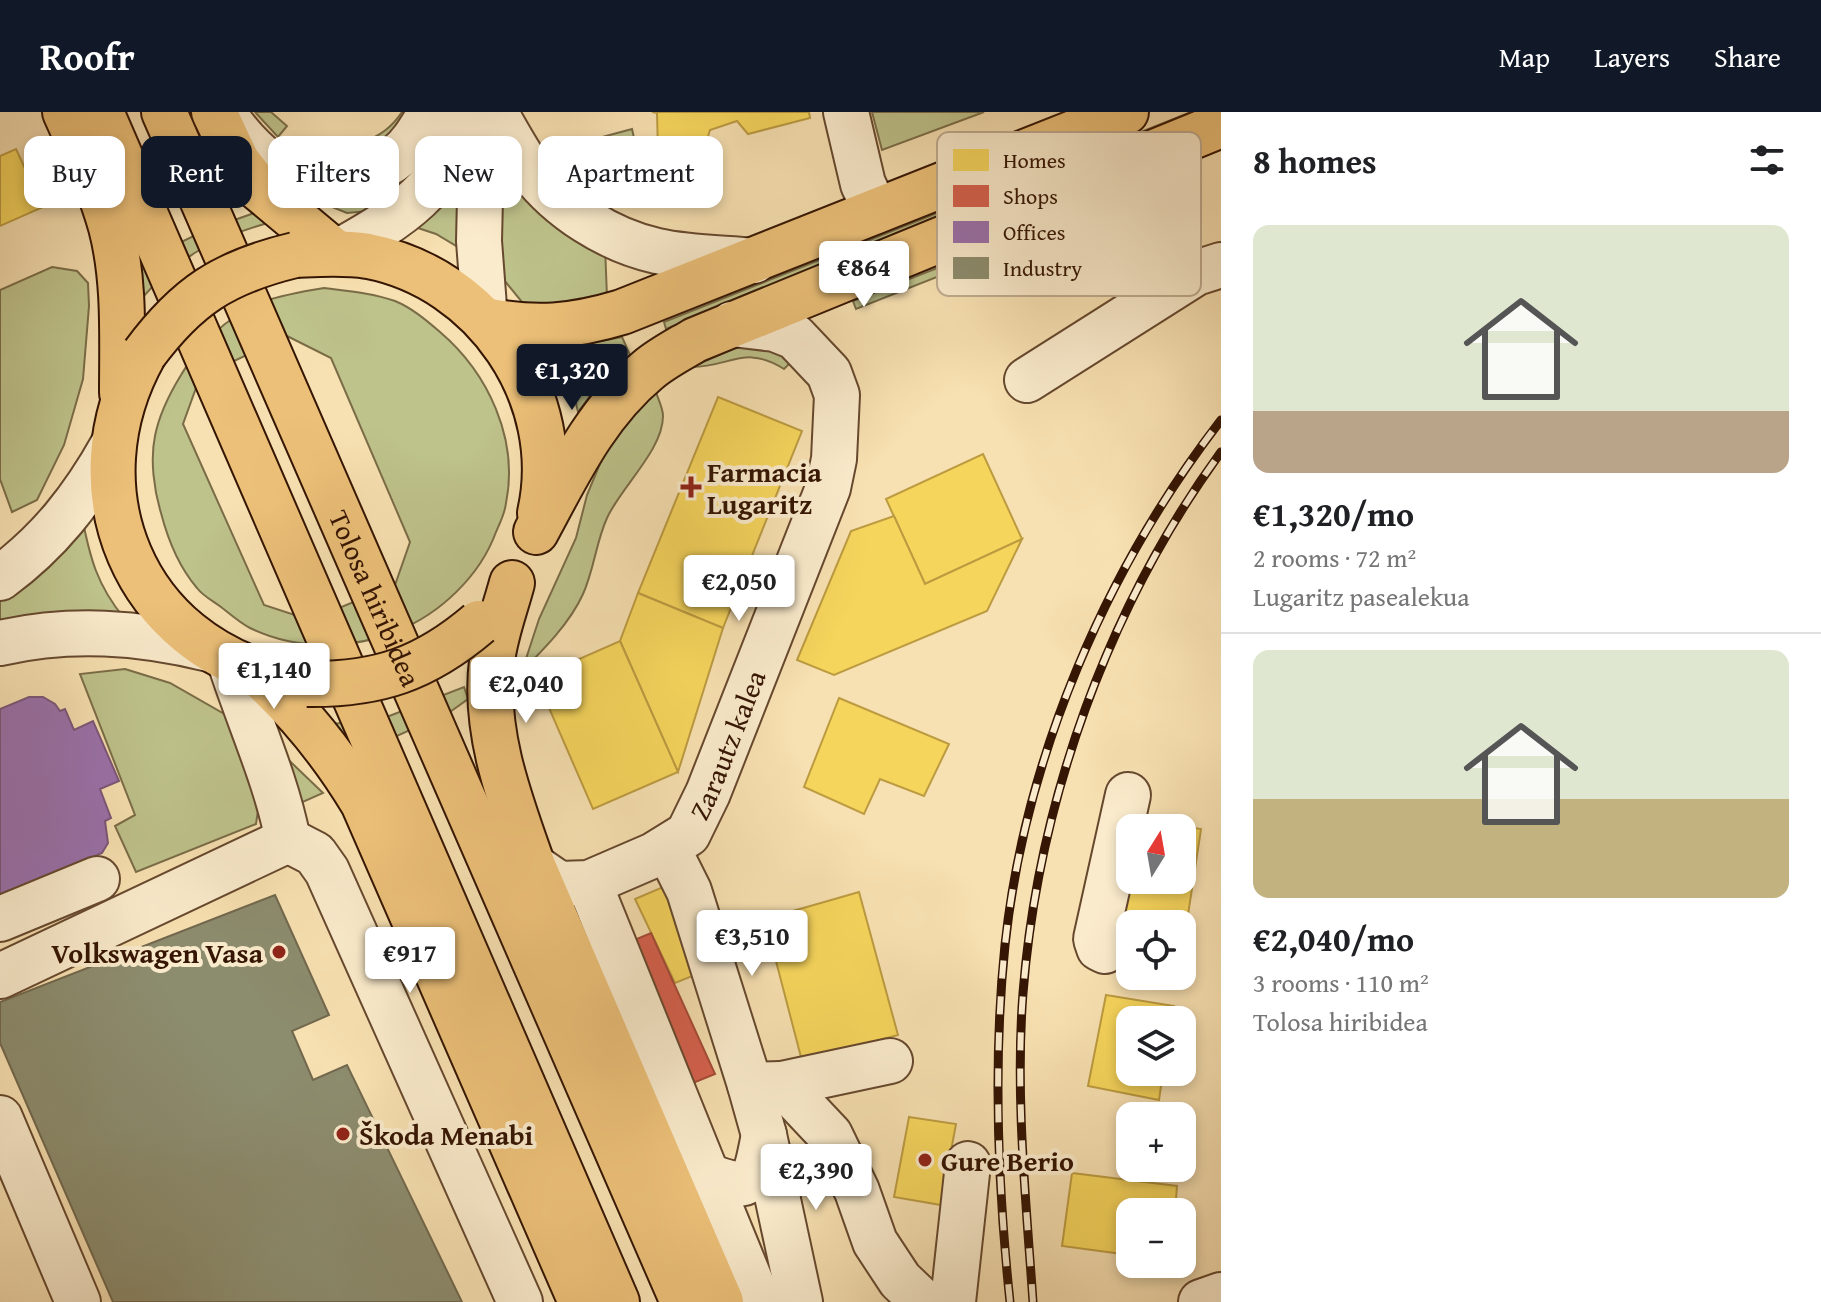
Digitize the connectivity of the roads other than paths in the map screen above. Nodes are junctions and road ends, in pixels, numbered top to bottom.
1 (65, 112) edge
2 (101, 112) edge
3 (164, 112) edge
4 (214, 112) edge
5 (223, 112) edge
6 (431, 112) edge
7 (463, 112) edge
8 (494, 112) edge
9 (846, 112) edge
10 (1109, 115) edge
11 (1221, 125) edge
12 (1068, 132) edge
13 (1201, 133) edge
14 (937, 186) edge
15 (876, 211) junction
16 (937, 241) edge
17 (315, 254) junction
18 (754, 261) junction
19 (1221, 265) edge
20 (1201, 271) edge
21 (1160, 296) edge
22 (485, 320) junction
23 (732, 324) junction
24 (1027, 380) dead end
25 (122, 399) junction
26 (113, 445) junction
27 (536, 532) junction
28 (0, 578) edge
29 (512, 583) junction
30 (0, 643) edge
31 (232, 661) junction
32 (1128, 795) dead end
33 (288, 840) junction
34 (668, 849) junction
35 (533, 866) junction
36 (97, 879) dead end
37 (589, 883) junction
38 (0, 919) edge
39 (1105, 951) dead end
40 (0, 976) edge
41 (890, 1061) dead end
42 (766, 1084) junction
43 (0, 1118) edge
44 (764, 1135) junction
45 (968, 1164) dead end
46 (707, 1175) junction
47 (1221, 1295) edge
48 (78, 1302) edge
49 (520, 1302) edge
50 (581, 1302) edge
51 (617, 1302) edge
52 (683, 1302) edge
53 (721, 1302) edge
54 (759, 1302) edge
55 (800, 1302) edge
56 (923, 1302) edge
57 (953, 1302) edge
58 (1201, 1302) edge

1 - 25 main road
2 - 51 main road, Tolosa hiribidea
3 - 52 main road, Tolosa hiribidea
4 - 17 main road
5 - 6 street
7 - 17 street
8 - 18 street
8 - 22 street
9 - 15 street
10 - 12 main road
11 - 13 main road
14 - 15 main road
15 - 18 main road
16 - 23 main road
17 - 22 main road
17 - 25 main road, bridge
18 - 22 main road
19 - 20 street
21 - 24 street
22 - 27 main road
23 - 27 main road
23 - 34 street, Zarautz kalea
25 - 26 main road
26 - 28 street
26 - 31 main road
27 - 29 main road
29 - 31 main road, bridge
29 - 35 main road
30 - 31 street
31 - 33 street
31 - 50 main road
32 - 39 street
33 - 40 street
33 - 49 street
34 - 37 street, Zarautz kalea
34 - 42 street, Zarautz kalea
35 - 37 street
35 - 53 main road
36 - 38 street
37 - 46 street
41 - 42 street
42 - 44 street, Zarautz kalea
42 - 56 street
43 - 48 street
44 - 46 street
44 - 55 street, Zarautz kalea
45 - 57 street
46 - 54 street
47 - 58 street

